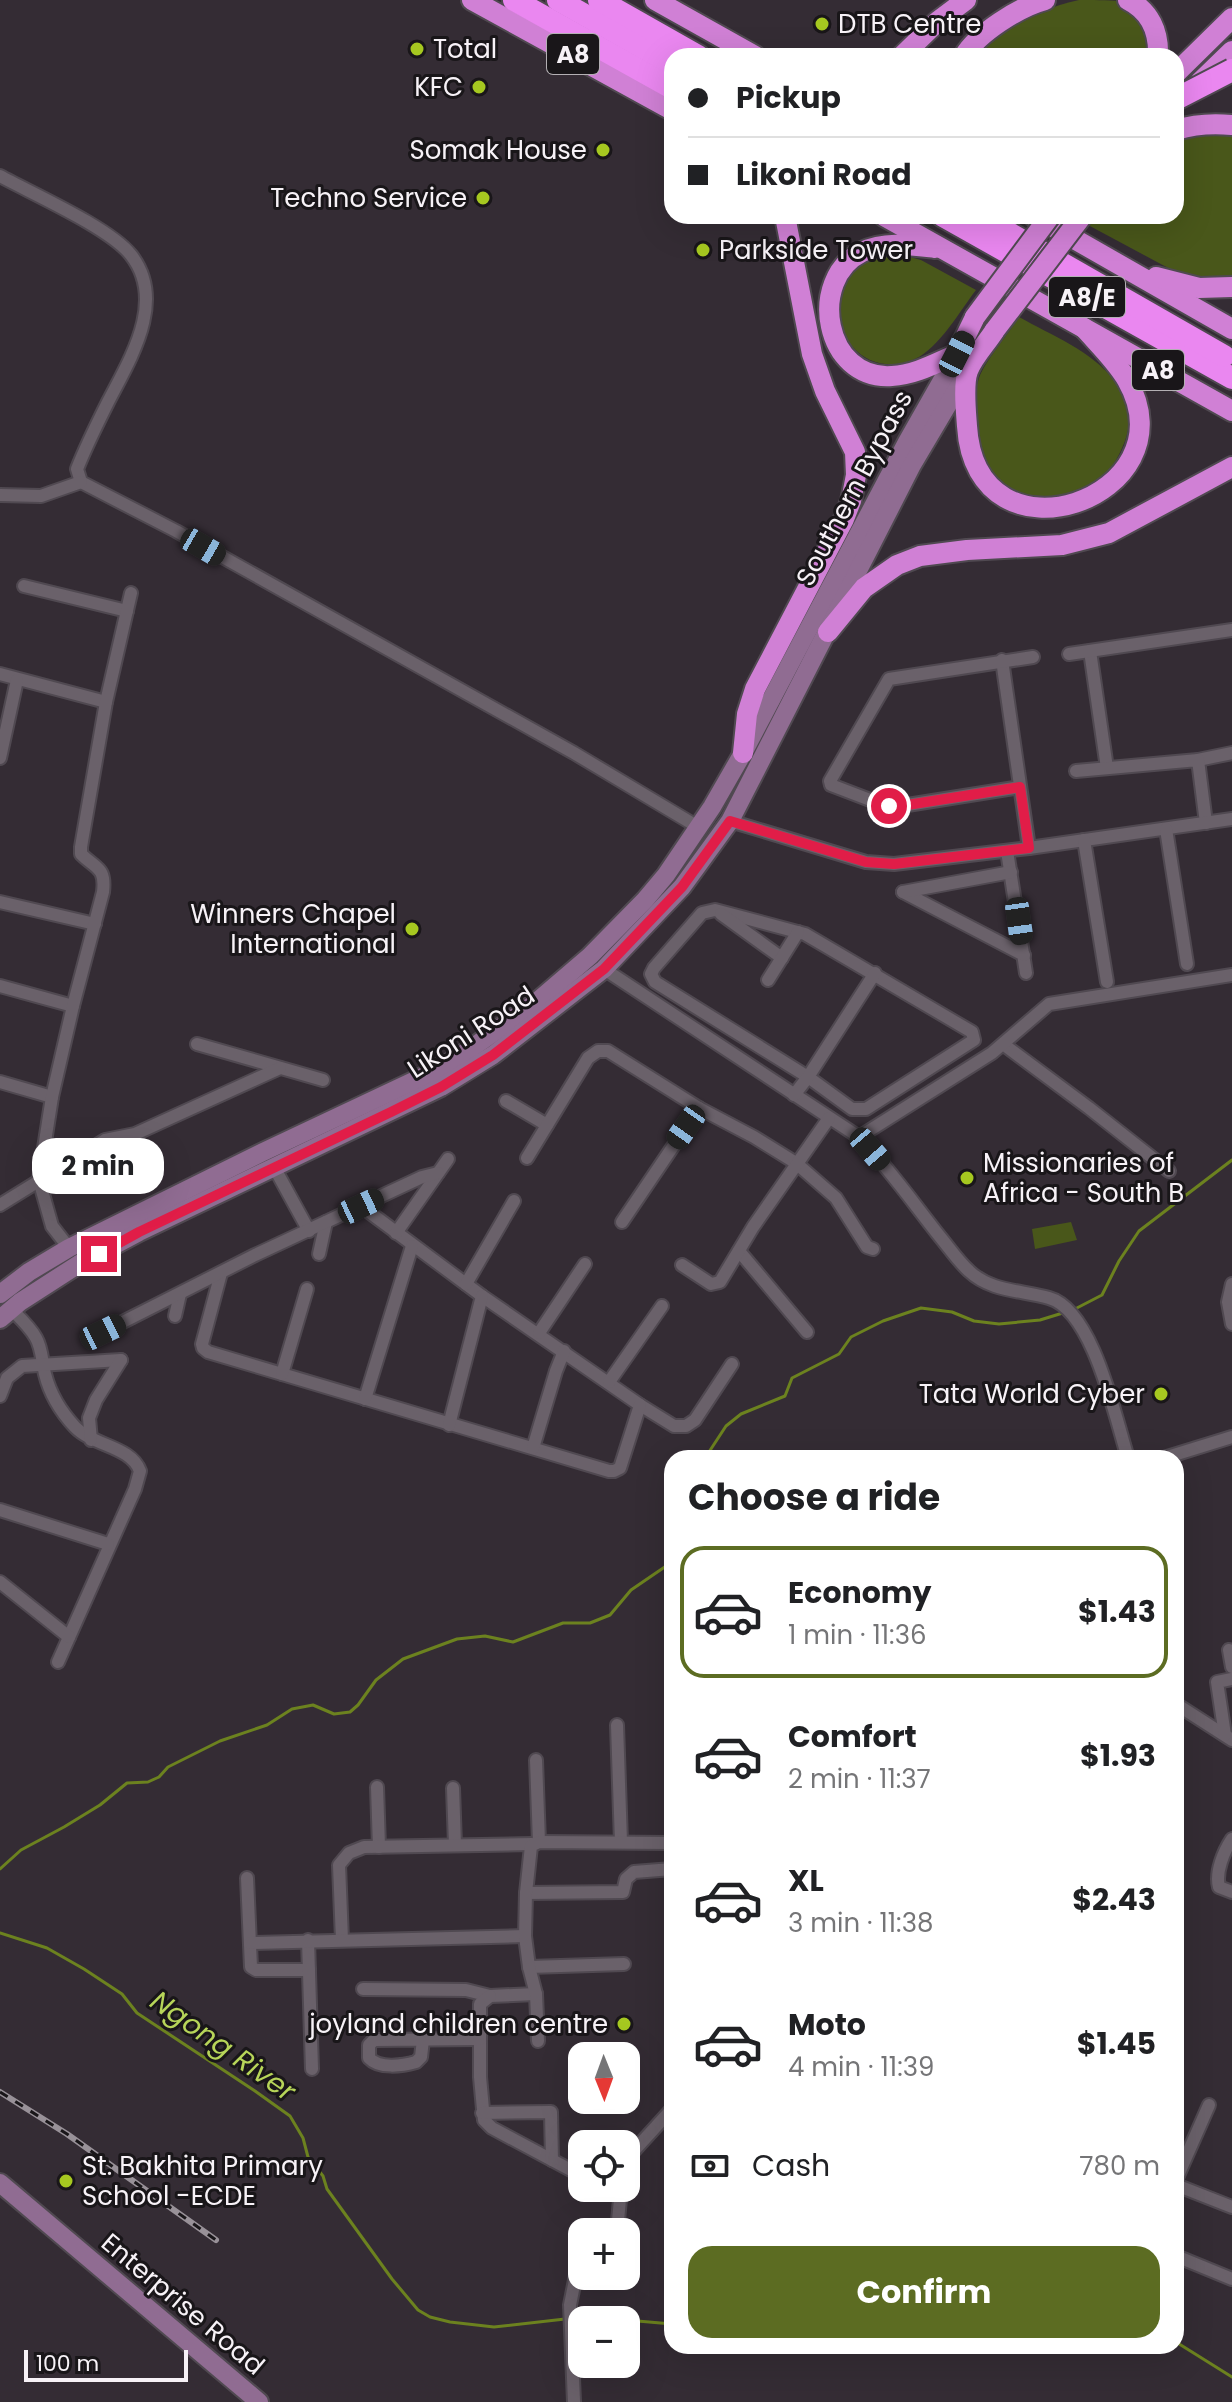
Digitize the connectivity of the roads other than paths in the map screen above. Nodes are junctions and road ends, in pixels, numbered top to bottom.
1 (472, 0) edge
2 (514, 0) edge
3 (558, 0) edge
4 (599, 0) edge
5 (655, 0) edge
6 (966, 0) edge
7 (1045, 0) edge
8 (1128, 0) edge
9 (1232, 18) edge
10 (684, 48) edge
11 (741, 48) edge
12 (910, 48) edge
13 (972, 48) edge
14 (1158, 48) edge
15 (1232, 51) edge
16 (664, 60) edge
17 (1184, 65) edge
18 (1232, 70) edge
19 (664, 84) edge
20 (1184, 95) edge
21 (1184, 100) edge
22 (664, 106) edge
23 (1232, 125) edge
24 (1184, 127) edge
25 (0, 176) edge
26 (787, 224) edge
27 (899, 224) edge
28 (957, 224) edge
29 (993, 224) edge
30 (1044, 224) edge
31 (1048, 224) edge
32 (1076, 224) edge
33 (943, 248) junction
34 (1133, 272) junction
35 (1232, 287) edge
36 (1084, 328) junction
37 (1232, 329) edge
38 (1232, 361) edge
39 (962, 363) junction
40 (1232, 378) edge
41 (1232, 411) edge
42 (1232, 467) edge
43 (81, 482) junction
44 (0, 495) edge
45 (24, 586) dead end
46 (131, 593) dead end
47 (127, 611) junction
48 (1232, 630) edge
49 (828, 632) junction
50 (1090, 651) junction
51 (1069, 654) dead end
52 (1033, 657) dead end
53 (1002, 660) junction
54 (0, 674) edge
55 (17, 680) junction
56 (106, 702) junction
57 (743, 753) junction
58 (1232, 753) edge
59 (0, 758) edge
60 (1198, 760) junction
61 (1107, 768) junction
62 (1076, 771) dead end
63 (1020, 787) junction
64 (1232, 819) edge
65 (730, 821) junction
66 (1206, 823) junction
67 (698, 827) junction
68 (1166, 829) junction
69 (1084, 840) junction
70 (1029, 848) junction
71 (1007, 851) junction
72 (1011, 872) junction
73 (0, 902) edge
74 (715, 910) junction
75 (95, 924) junction
76 (798, 932) junction
77 (1024, 955) junction
78 (782, 958) junction
79 (597, 963) junction
80 (1187, 964) dead end
81 (875, 973) junction
82 (1026, 973) dead end
83 (1232, 975) edge
84 (768, 980) dead end
85 (1107, 982) dead end
86 (0, 986) edge
87 (73, 1006) junction
88 (197, 1044) dead end
89 (1003, 1044) junction
90 (280, 1068) junction
91 (808, 1077) junction
92 (323, 1080) dead end
93 (0, 1082) edge
94 (794, 1095) junction
95 (52, 1097) junction
96 (506, 1101) dead end
97 (699, 1108) junction
98 (829, 1118) junction
99 (547, 1125) junction
100 (859, 1137) junction
101 (527, 1158) dead end
102 (448, 1159) dead end
103 (796, 1163) junction
104 (274, 1167) junction
105 (1169, 1171) dead end
106 (438, 1173) junction
107 (39, 1180) junction
108 (514, 1201) dead end
109 (0, 1205) edge
110 (361, 1206) junction
111 (326, 1222) junction
112 (622, 1222) dead end
113 (309, 1231) junction
114 (396, 1233) junction
115 (412, 1246) junction
116 (69, 1248) junction
117 (873, 1249) dead end
118 (739, 1251) junction
119 (319, 1254) dead end
120 (585, 1264) dead end
121 (682, 1265) dead end
122 (221, 1273) junction
123 (466, 1284) junction
124 (1232, 1284) edge
125 (307, 1289) dead end
126 (180, 1294) junction
127 (482, 1296) junction
128 (662, 1306) dead end
129 (4, 1308) edge
130 (175, 1316) dead end
131 (1232, 1324) edge
132 (103, 1332) dead end
133 (807, 1332) dead end
134 (539, 1333) junction
135 (564, 1351) junction
136 (732, 1364) dead end
137 (43, 1365) junction
138 (282, 1374) junction
139 (609, 1382) junction
140 (0, 1396) edge
141 (365, 1399) junction
142 (640, 1405) junction
143 (449, 1425) junction
144 (1232, 1437) edge
145 (91, 1440) junction
146 (533, 1448) junction
147 (1125, 1450) edge
148 (1184, 1452) edge
149 (0, 1510) edge
150 (108, 1544) junction
151 (0, 1582) edge
152 (69, 1637) junction
153 (1229, 1650) dead end
154 (58, 1662) dead end
155 (1232, 1667) edge
156 (1232, 1679) edge
157 (1184, 1709) edge
158 (617, 1725) dead end
159 (1228, 1738) edge
160 (536, 1760) dead end
161 (377, 1787) dead end
162 (453, 1788) dead end
163 (1232, 1839) edge
164 (621, 1842) junction
165 (536, 1843) junction
166 (658, 1843) junction
167 (664, 1843) edge
168 (455, 1845) junction
169 (379, 1847) junction
170 (664, 1862) edge
171 (664, 1869) edge
172 (247, 1878) dead end
173 (1232, 1892) edge
174 (526, 1893) junction
175 (525, 1936) junction
176 (308, 1940) junction
177 (342, 1940) junction
178 (250, 1943) junction
179 (624, 1964) dead end
180 (529, 1967) junction
181 (309, 1970) junction
182 (363, 1989) dead end
183 (536, 1994) junction
184 (490, 1996) junction
185 (480, 2039) junction
186 (423, 2040) dead end
187 (538, 2041) dead end
188 (312, 2069) dead end
189 (1209, 2105) dead end
190 (482, 2113) junction
191 (664, 2118) edge
192 (640, 2144) edge
193 (552, 2160) junction
194 (1184, 2163) edge
195 (568, 2169) edge
196 (0, 2183) edge
197 (1184, 2186) edge
198 (1232, 2207) edge
199 (1184, 2259) edge
200 (1232, 2279) edge
201 (573, 2290) edge
202 (259, 2402) edge
203 (574, 2402) edge

1 - 22 highway, A8
2 - 19 highway
3 - 16 highway
4 - 10 highway
5 - 11 highway
6 - 12 highway
7 - 13 highway
8 - 14 highway
9 - 17 highway
15 - 21 highway
18 - 20 highway, bridge
23 - 24 highway
25 - 43 street
26 - 57 highway
27 - 33 highway, A8
28 - 40 highway, A8/E
29 - 38 highway, A8/E
30 - 39 highway, Southern Bypass, bridge
31 - 34 highway
32 - 39 highway, Southern Bypass, bridge
33 - 36 highway, A8
33 - 39 highway
34 - 35 highway
34 - 37 highway
36 - 39 highway
36 - 41 highway, A8
39 - 49 main road, Southern Bypass
39 - 57 main road, Southern Bypass
42 - 49 highway
43 - 44 street
43 - 67 street
45 - 47 street
46 - 47 street
47 - 56 street
48 - 50 street
49 - 65 main road, Likoni Road
50 - 51 street
50 - 61 street
52 - 53 street
53 - 63 street
53 - 63 street
54 - 55 street
55 - 56 street
55 - 59 street
56 - 75 street
57 - 67 main road, Likoni Road
58 - 60 street
60 - 61 street
60 - 66 street
61 - 62 street
63 - 70 street
64 - 66 street
65 - 71 street
65 - 79 main road, Likoni Road
66 - 68 street
67 - 79 main road, Likoni Road
68 - 69 street
68 - 80 street
69 - 70 street
69 - 85 street
70 - 71 street
71 - 72 street
72 - 77 street
72 - 77 street
73 - 75 street
74 - 76 street
74 - 78 street
74 - 91 street
75 - 87 street
76 - 78 street
76 - 81 street
77 - 82 street
78 - 84 street
79 - 94 street
79 - 104 main road, Likoni Road
79 - 116 main road, Likoni Road
81 - 91 street
81 - 91 street
83 - 89 street
86 - 87 street
87 - 95 street
88 - 90 street
89 - 100 street
89 - 105 street
90 - 92 street
90 - 107 street
91 - 94 street
93 - 95 street
94 - 98 street
95 - 107 street
96 - 99 street
97 - 99 street
97 - 103 street
97 - 112 street
98 - 100 street
98 - 103 street
99 - 101 street
100 - 147 street
102 - 106 street
103 - 117 street
103 - 118 street
104 - 113 street
104 - 129 main road, Likoni Road
106 - 110 street
106 - 114 street
107 - 109 street
107 - 116 street
108 - 123 street
110 - 111 street
110 - 114 street
111 - 113 street
111 - 119 street
113 - 122 street
114 - 115 street
115 - 123 street
115 - 141 street
116 - 129 main road, Likoni Road
118 - 121 street
118 - 133 street
120 - 134 street
122 - 126 street
122 - 138 street
123 - 127 street
124 - 131 street
125 - 138 street
126 - 130 street
126 - 132 street
127 - 134 street
127 - 143 street
128 - 139 street
129 - 137 street
134 - 135 street
135 - 139 street
135 - 146 street
136 - 142 street
137 - 140 street
137 - 145 street
137 - 145 street
138 - 141 street
139 - 142 street
141 - 143 street
142 - 146 street
143 - 146 street
144 - 148 street
145 - 150 street
149 - 150 street
150 - 152 street
151 - 152 street
152 - 154 street
153 - 155 street
156 - 159 street
157 - 159 street
158 - 164 street
160 - 165 street
161 - 169 street
162 - 168 street
163 - 173 street
164 - 165 street
164 - 166 street
165 - 168 street
165 - 174 street
166 - 167 street
166 - 170 street
168 - 169 street
169 - 177 street
171 - 174 street
172 - 178 street
174 - 175 street
175 - 177 street
175 - 180 street
176 - 177 street
176 - 178 street
176 - 181 street
178 - 181 street
179 - 180 street
180 - 183 street
181 - 188 street
182 - 184 street
183 - 184 street
183 - 187 street
184 - 185 street
185 - 186 street
185 - 190 street
189 - 194 street
190 - 193 street
190 - 193 street
191 - 192 street
193 - 195 street
196 - 202 main road, Enterprise Road
197 - 198 street
199 - 200 street
201 - 203 street

